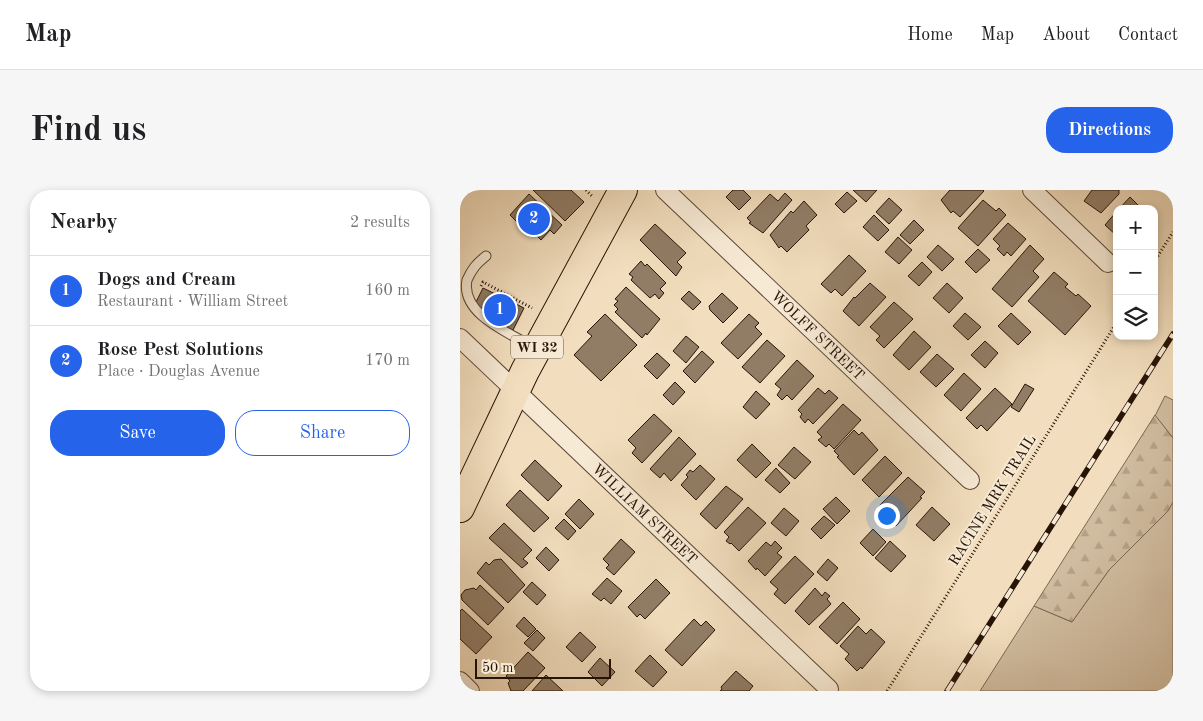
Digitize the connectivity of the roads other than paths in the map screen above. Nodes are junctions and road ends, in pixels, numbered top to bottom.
1 (622, 190) edge
2 (665, 190) edge
3 (1032, 190) edge
4 (486, 256) dead end
5 (1108, 263) dead end
6 (460, 338) edge
7 (536, 349) junction
8 (515, 391) junction
9 (970, 480) dead end
10 (460, 508) edge
11 (460, 681) edge
12 (829, 688) dead end
13 (470, 691) edge

1 - 7 main road, WI 32
2 - 9 street, WOLFF STREET
3 - 5 street
4 - 7 lane
6 - 8 street, WILLIAM STREET
7 - 8 main road, WI 32
8 - 10 main road, WI 32
8 - 12 street, WILLIAM STREET
11 - 13 street

